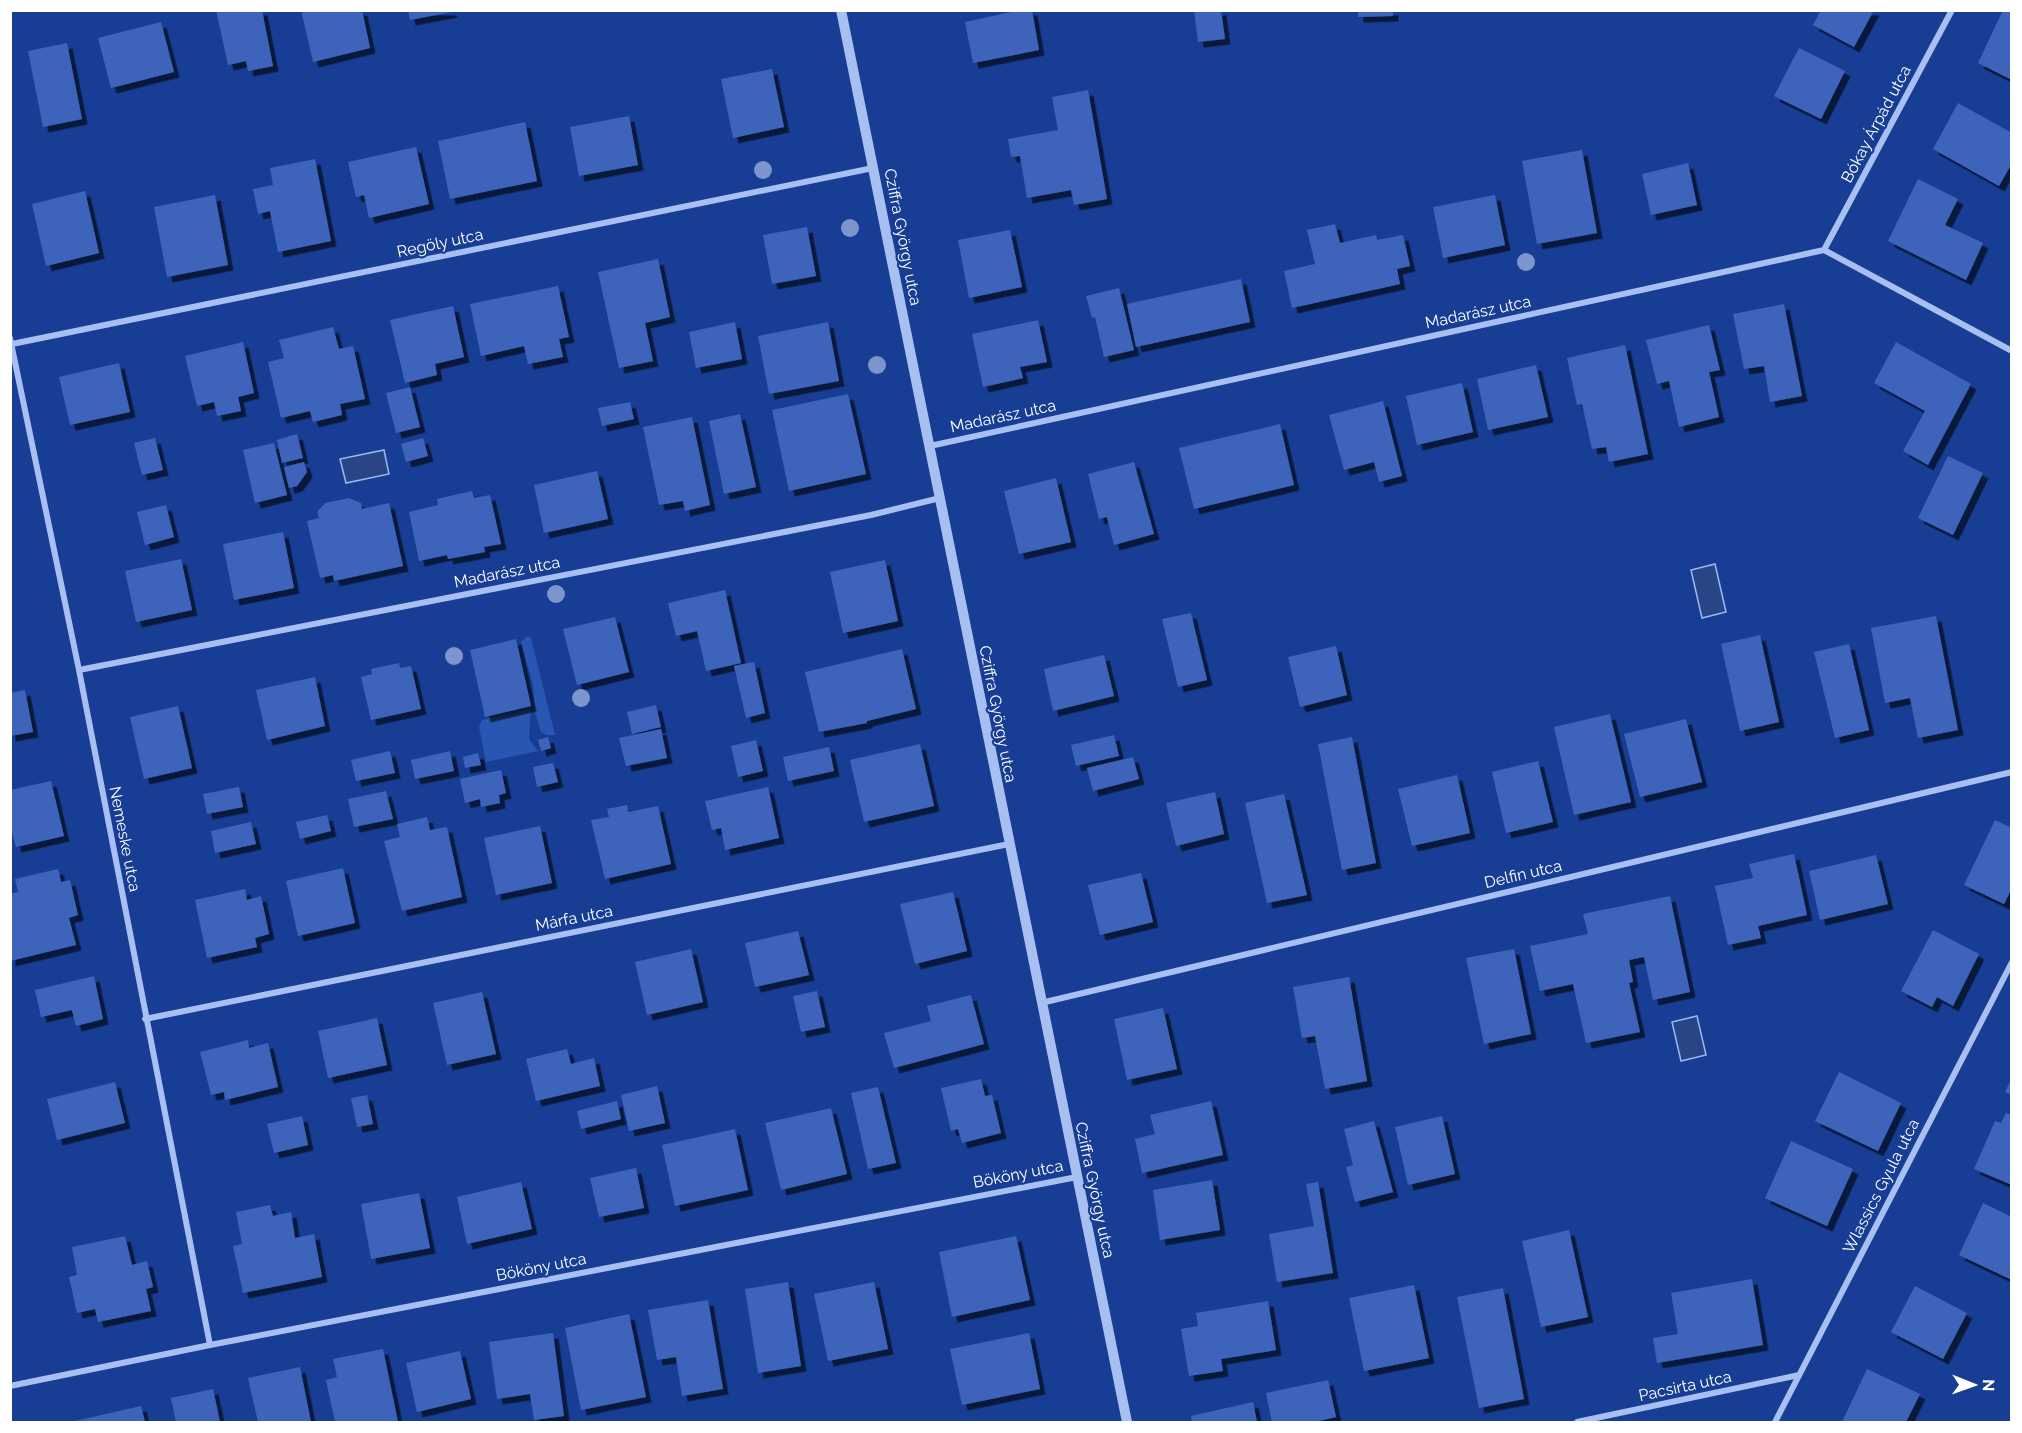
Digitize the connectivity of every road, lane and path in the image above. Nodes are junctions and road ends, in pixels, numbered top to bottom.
1 (841, 10) edge
2 (1952, 10) edge
3 (873, 168) junction
4 (1824, 250) junction
5 (11, 341) edge
6 (2012, 351) edge
7 (930, 446) junction
8 (940, 498) junction
9 (79, 670) junction
10 (2012, 772) edge
11 (1009, 844) junction
12 (2012, 962) edge
13 (1041, 1003) junction
14 (145, 1019) junction
15 (1077, 1176) junction
16 (210, 1345) junction
17 (1799, 1375) junction
18 (10, 1386) edge
19 (1127, 1422) edge
20 (1577, 1422) edge
21 (1775, 1422) edge

1 - 3 street, Cziffra György utca
2 - 4 street, Bókay Árpád utca
3 - 5 street, Regöly utca
3 - 7 street, Cziffra György utca
4 - 6 street
4 - 7 street, Madarász utca
5 - 9 street, Nemeske utca
7 - 8 street, Cziffra György utca
8 - 9 street, Madarász utca
8 - 11 street, Cziffra György utca
9 - 14 street, Nemeske utca
10 - 13 street, Delfin utca
11 - 13 street, Cziffra György utca
11 - 14 street, Márfa utca
12 - 17 street, Wlassics Gyula utca
13 - 15 street, Cziffra György utca
14 - 16 street, Nemeske utca
15 - 16 street, Bököny utca
15 - 19 street, Cziffra György utca
16 - 18 street, Bököny utca
17 - 20 street, Pacsirta utca
17 - 21 street, Wlassics Gyula utca

